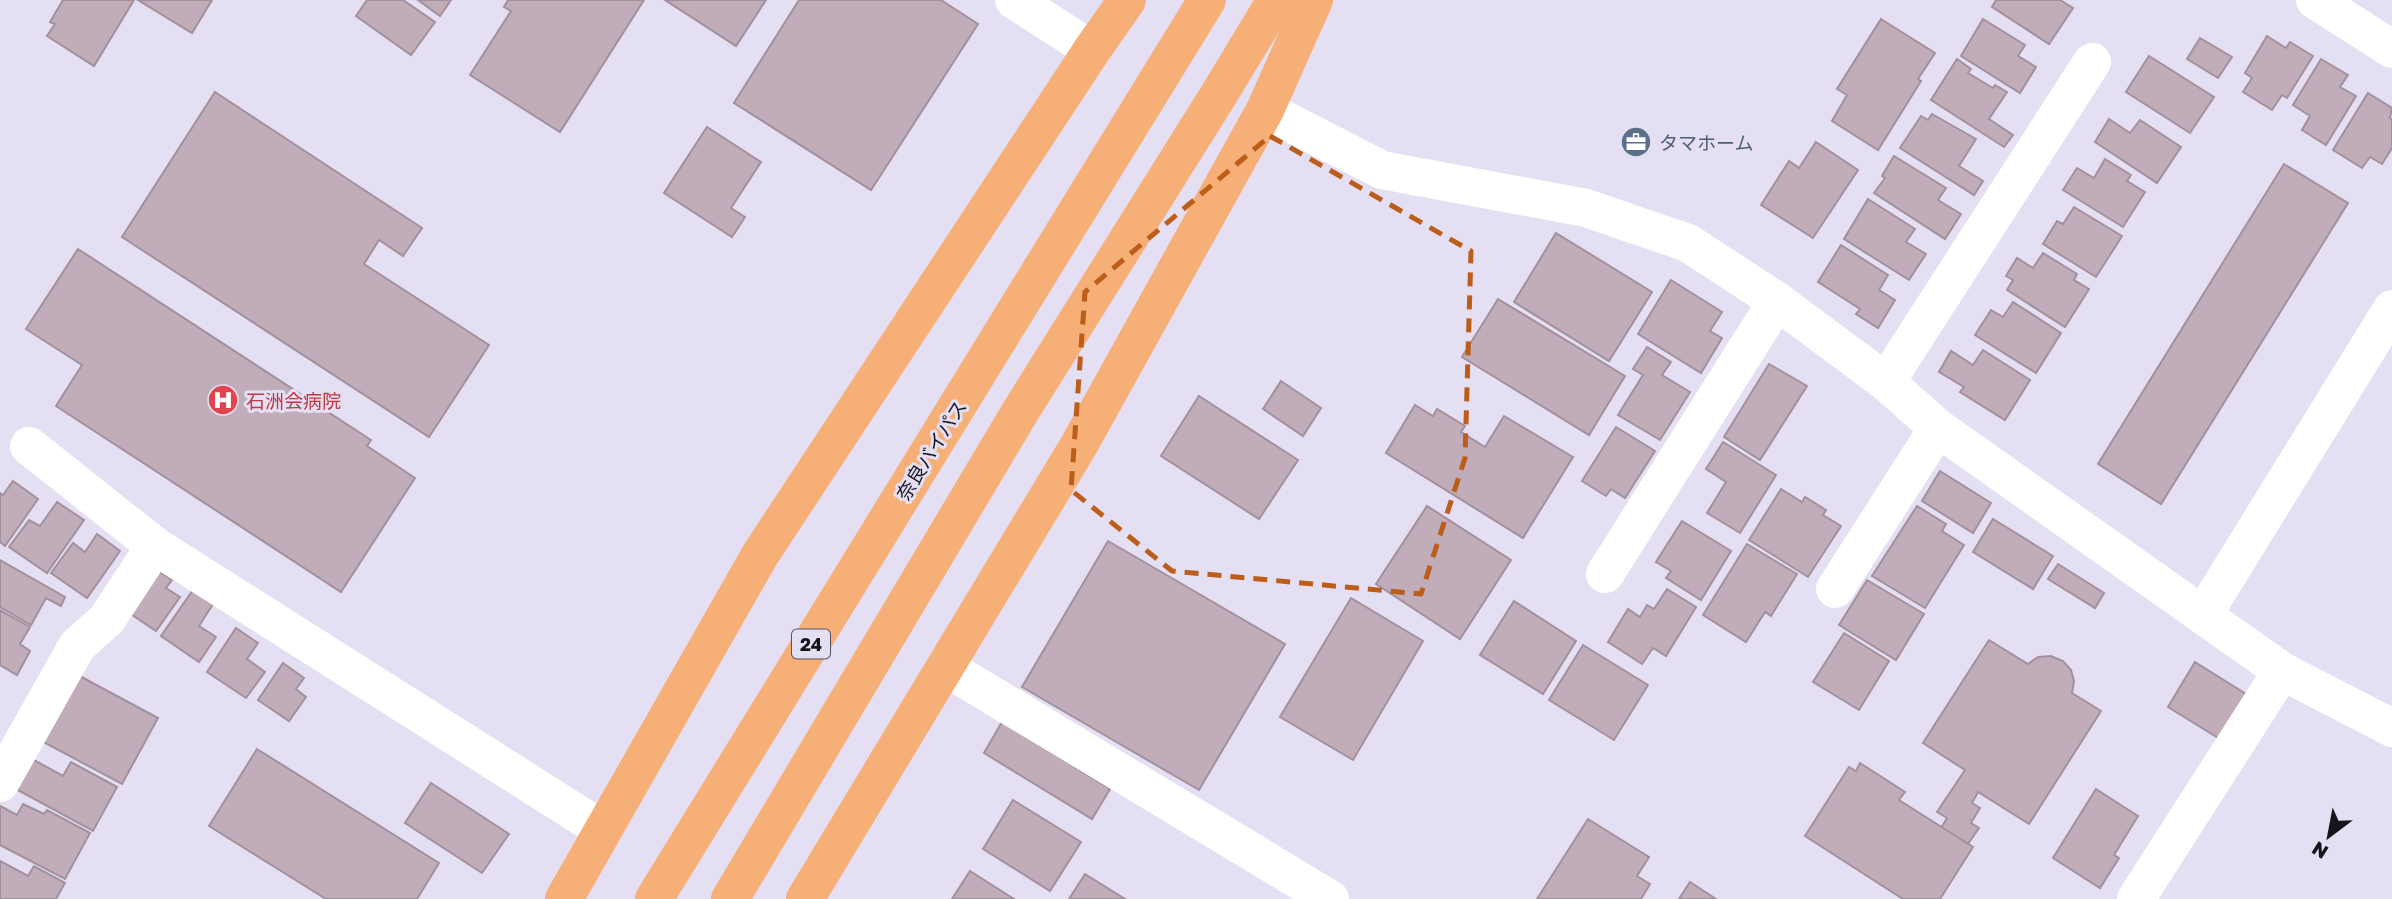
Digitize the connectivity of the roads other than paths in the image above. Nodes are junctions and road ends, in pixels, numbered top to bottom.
1 (1014, 0) edge
2 (1128, 0) edge
3 (1207, 0) edge
4 (1276, 0) edge
5 (1314, 0) edge
6 (2315, 0) edge
7 (1091, 50) junction
8 (2392, 50) edge
9 (2092, 62) dead end
10 (1265, 110) junction
11 (1777, 301) junction
12 (2392, 309) edge
13 (1886, 382) junction
14 (1938, 428) junction
15 (29, 446) dead end
16 (155, 546) junction
17 (1605, 573) dead end
18 (1835, 589) dead end
19 (2203, 615) junction
20 (945, 667) junction
21 (2282, 671) junction
22 (2392, 728) edge
23 (0, 783) edge
24 (603, 830) junction
25 (564, 899) edge
26 (654, 899) edge
27 (730, 899) edge
28 (805, 899) edge
29 (1330, 899) edge
30 (2136, 899) edge

1 - 7 street
2 - 7 highway
3 - 26 highway, 奈良バイパス / 24
4 - 27 highway
5 - 10 highway
6 - 8 street
7 - 24 highway
9 - 13 street
10 - 11 street
10 - 20 highway
11 - 13 street
11 - 17 street
12 - 19 street
13 - 14 street
14 - 18 street
14 - 19 street
15 - 16 street
16 - 23 street
16 - 24 street
19 - 21 street
20 - 28 highway
20 - 29 street
21 - 22 street
21 - 30 street
24 - 25 highway

